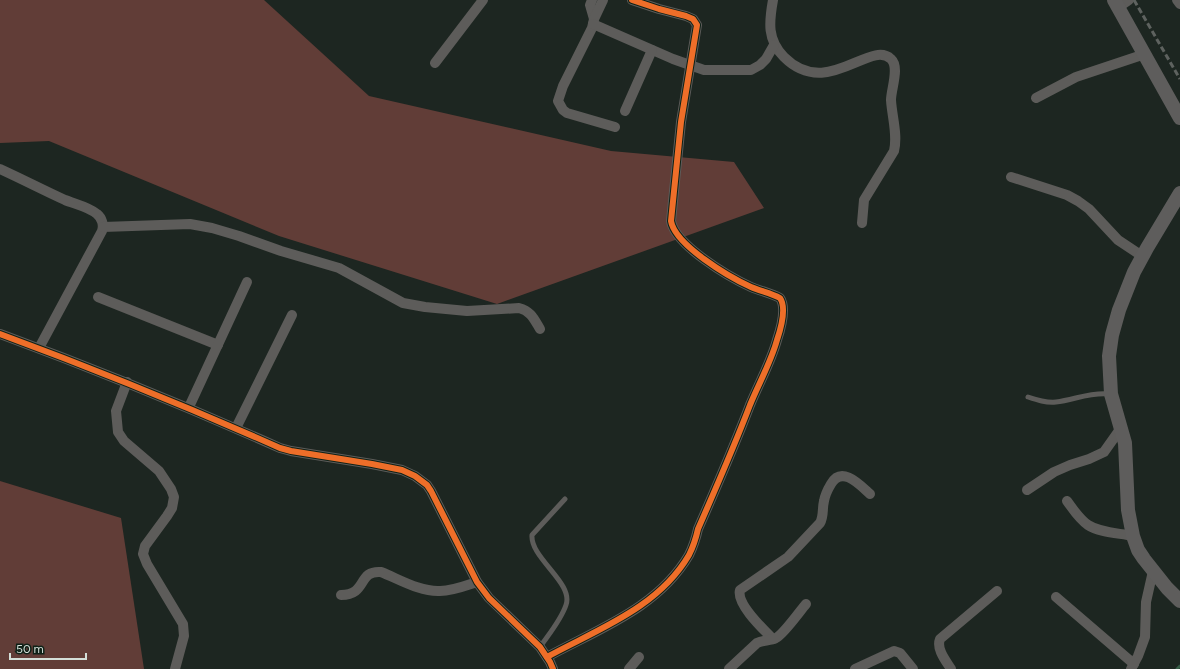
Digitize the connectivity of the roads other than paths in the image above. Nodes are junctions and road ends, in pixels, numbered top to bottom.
1 (482, 0) edge
2 (581, 0) edge
3 (603, 0) edge
4 (632, 0) edge
5 (773, 0) edge
6 (1177, 0) edge
7 (1121, 2) edge
8 (591, 3) edge
9 (1180, 4) edge
10 (593, 22) junction
11 (774, 46) junction
12 (652, 50) junction
13 (1145, 54) junction
14 (435, 63) dead end
15 (690, 65) junction
16 (1036, 98) dead end
17 (626, 111) dead end
18 (1180, 118) edge
19 (615, 127) dead end
20 (0, 169) edge
21 (1011, 177) dead end
22 (1180, 193) edge
23 (862, 223) dead end
24 (104, 227) junction
25 (1142, 256) junction
26 (247, 282) dead end
27 (98, 297) dead end
28 (292, 315) dead end
29 (540, 329) dead end
30 (0, 334) edge
31 (218, 345) junction
32 (39, 348) junction
33 (127, 382) junction
34 (1111, 394) junction
35 (1028, 397) dead end
36 (189, 408) junction
37 (236, 428) junction
38 (1121, 428) junction
39 (1027, 490) dead end
40 (870, 494) dead end
41 (565, 499) dead end
42 (1067, 501) dead end
43 (1133, 536) junction
44 (1153, 571) junction
45 (477, 582) junction
46 (997, 591) dead end
47 (340, 595) dead end
48 (1056, 597) dead end
49 (1180, 601) edge
50 (806, 604) dead end
51 (773, 639) junction
52 (540, 647) junction
53 (547, 657) junction
54 (639, 657) dead end
55 (1132, 667) edge
56 (175, 669) edge
57 (553, 669) edge
58 (629, 669) edge
59 (729, 669) edge
60 (855, 669) edge
61 (914, 669) edge
62 (951, 669) edge

1 - 14 street
2 - 8 street
3 - 10 street
4 - 15 street
5 - 11 street
6 - 9 street
7 - 13 main road
8 - 10 street
10 - 12 street
10 - 19 street
11 - 15 street
11 - 23 street
12 - 15 street
12 - 17 street
13 - 16 street
13 - 18 main road
15 - 53 street
20 - 24 street
21 - 25 street
22 - 25 main road
24 - 29 street
24 - 32 street
25 - 34 main road
26 - 31 street
27 - 31 street
28 - 37 street
30 - 32 street
31 - 36 street
32 - 33 street
33 - 36 street
33 - 56 street
34 - 35 lane
34 - 38 main road
36 - 37 street
37 - 45 street
38 - 39 street
38 - 43 main road
40 - 51 street
41 - 52 lane
42 - 43 street
43 - 44 main road
44 - 49 main road
44 - 55 street
45 - 47 street
45 - 52 street
46 - 62 street
48 - 55 street
50 - 51 street
51 - 59 street
52 - 53 street
53 - 57 street
54 - 58 street
60 - 61 street

